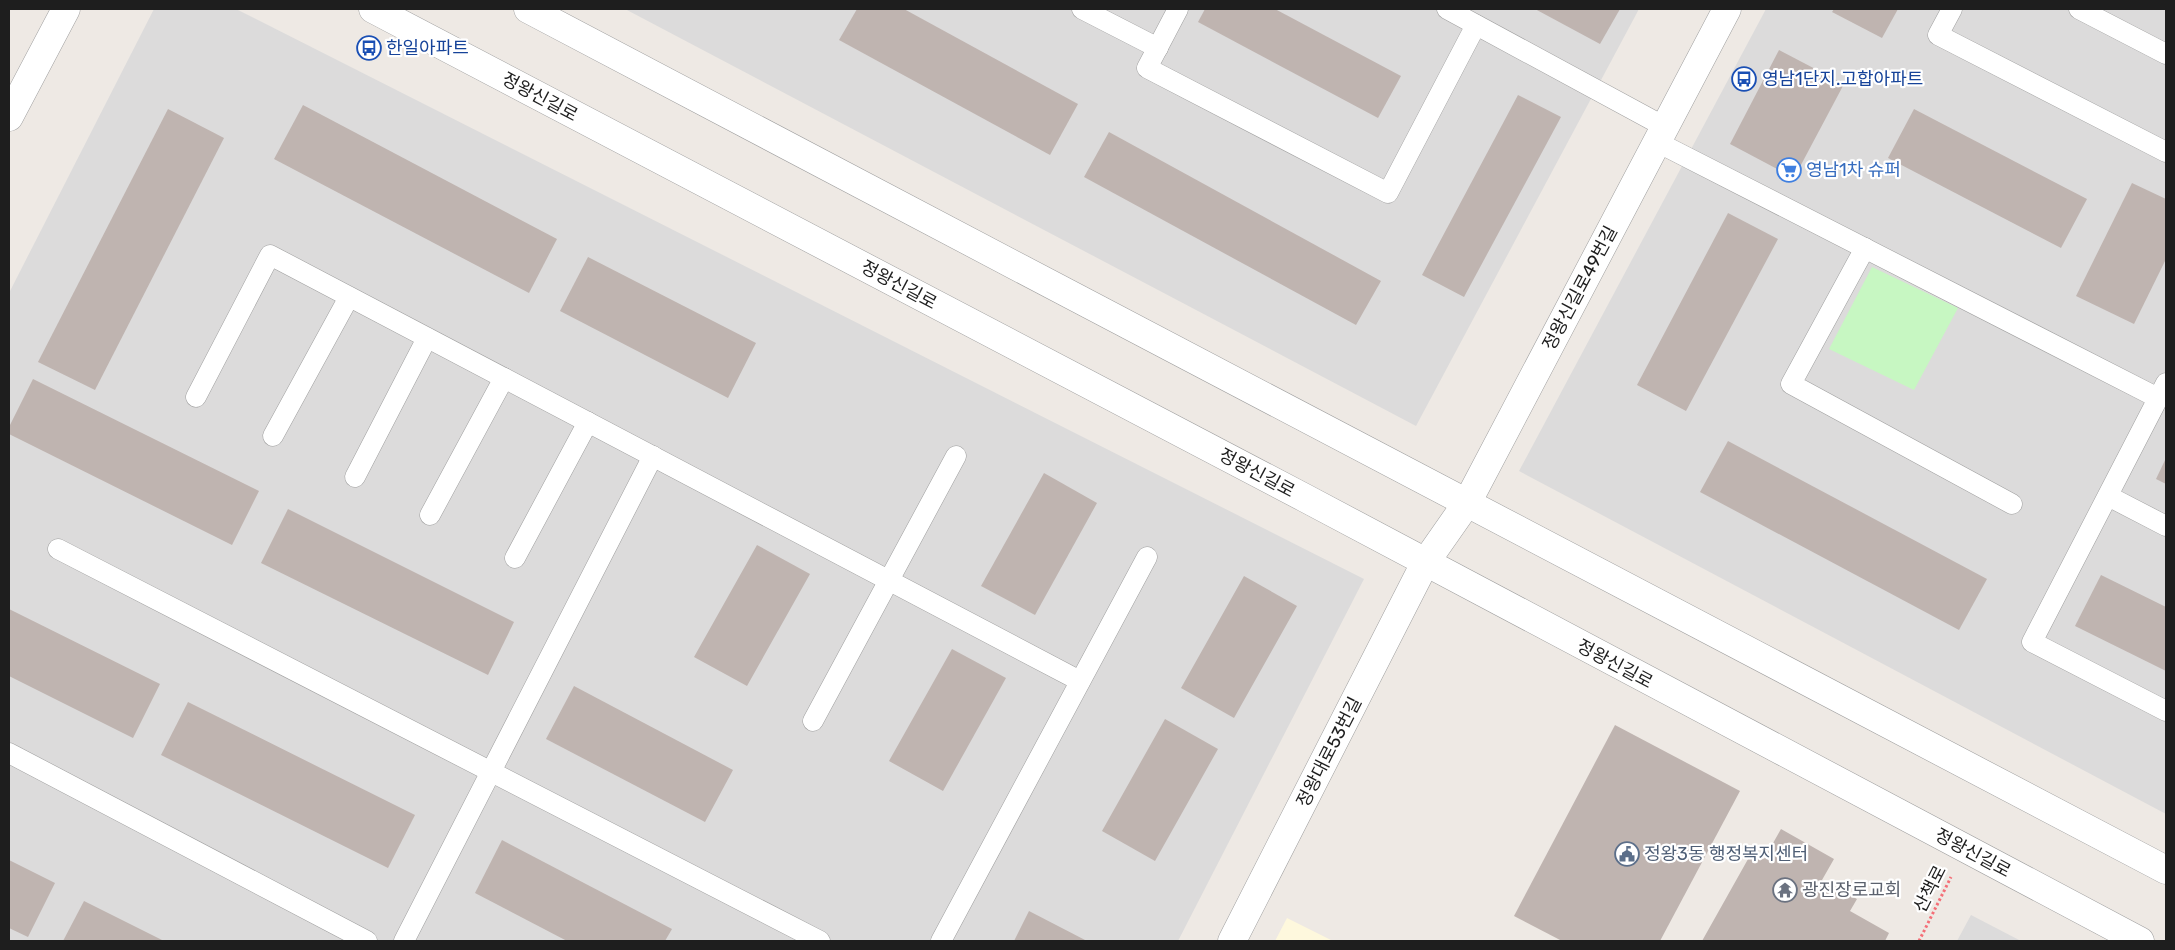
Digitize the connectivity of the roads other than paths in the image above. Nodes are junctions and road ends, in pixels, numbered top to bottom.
1 (66, 9) edge
2 (373, 9) edge
3 (528, 9) edge
4 (1082, 9) edge
5 (1178, 9) edge
6 (1447, 9) edge
7 (1727, 9) edge
8 (1952, 9) edge
9 (2079, 9) edge
10 (1476, 25) junction
11 (1158, 48) junction
12 (2166, 54) edge
13 (9, 117) edge
14 (1661, 135) junction
15 (2166, 152) edge
16 (1865, 248) junction
17 (349, 297) junction
18 (427, 338) junction
19 (504, 378) junction
20 (2162, 391) edge
21 (196, 397) dead end
22 (588, 422) junction
23 (273, 436) dead end
24 (653, 456) junction
25 (956, 456) dead end
26 (354, 476) dead end
27 (2108, 496) junction
28 (1467, 503) junction
29 (2012, 504) dead end
30 (430, 515) dead end
31 (2166, 526) edge
32 (58, 550) dead end
33 (1147, 557) dead end
34 (515, 558) dead end
35 (1425, 562) junction
36 (889, 580) junction
37 (1080, 681) junction
38 (2166, 711) edge
39 (813, 721) dead end
40 (9, 753) edge
41 (491, 771) junction
42 (2166, 870) edge
43 (367, 941) edge
44 (404, 941) edge
45 (820, 941) edge
46 (942, 941) edge
47 (1232, 941) edge
48 (2140, 941) edge

1 - 13 street
2 - 35 street, 정왕신길로
3 - 28 street
4 - 11 lane
5 - 11 lane
6 - 10 lane
7 - 14 street, 정왕신길로49번길
8 - 15 lane
9 - 12 lane
10 - 11 lane
10 - 14 lane
14 - 16 lane
14 - 28 street, 정왕신길로49번길
16 - 20 lane
16 - 29 lane
17 - 18 lane
17 - 21 lane
17 - 23 lane
18 - 19 lane
18 - 26 lane
19 - 22 lane
19 - 30 lane
20 - 27 lane
22 - 24 lane
22 - 34 lane
24 - 36 lane
24 - 41 lane
25 - 36 lane
27 - 31 lane
27 - 38 lane
28 - 35 street, 정왕신길로49번길
28 - 42 street
32 - 41 lane
33 - 37 lane
35 - 47 street, 정왕대로53번길
35 - 48 street, 정왕신길로
36 - 37 lane
36 - 39 lane
37 - 46 lane
40 - 43 lane
41 - 44 lane
41 - 45 lane

